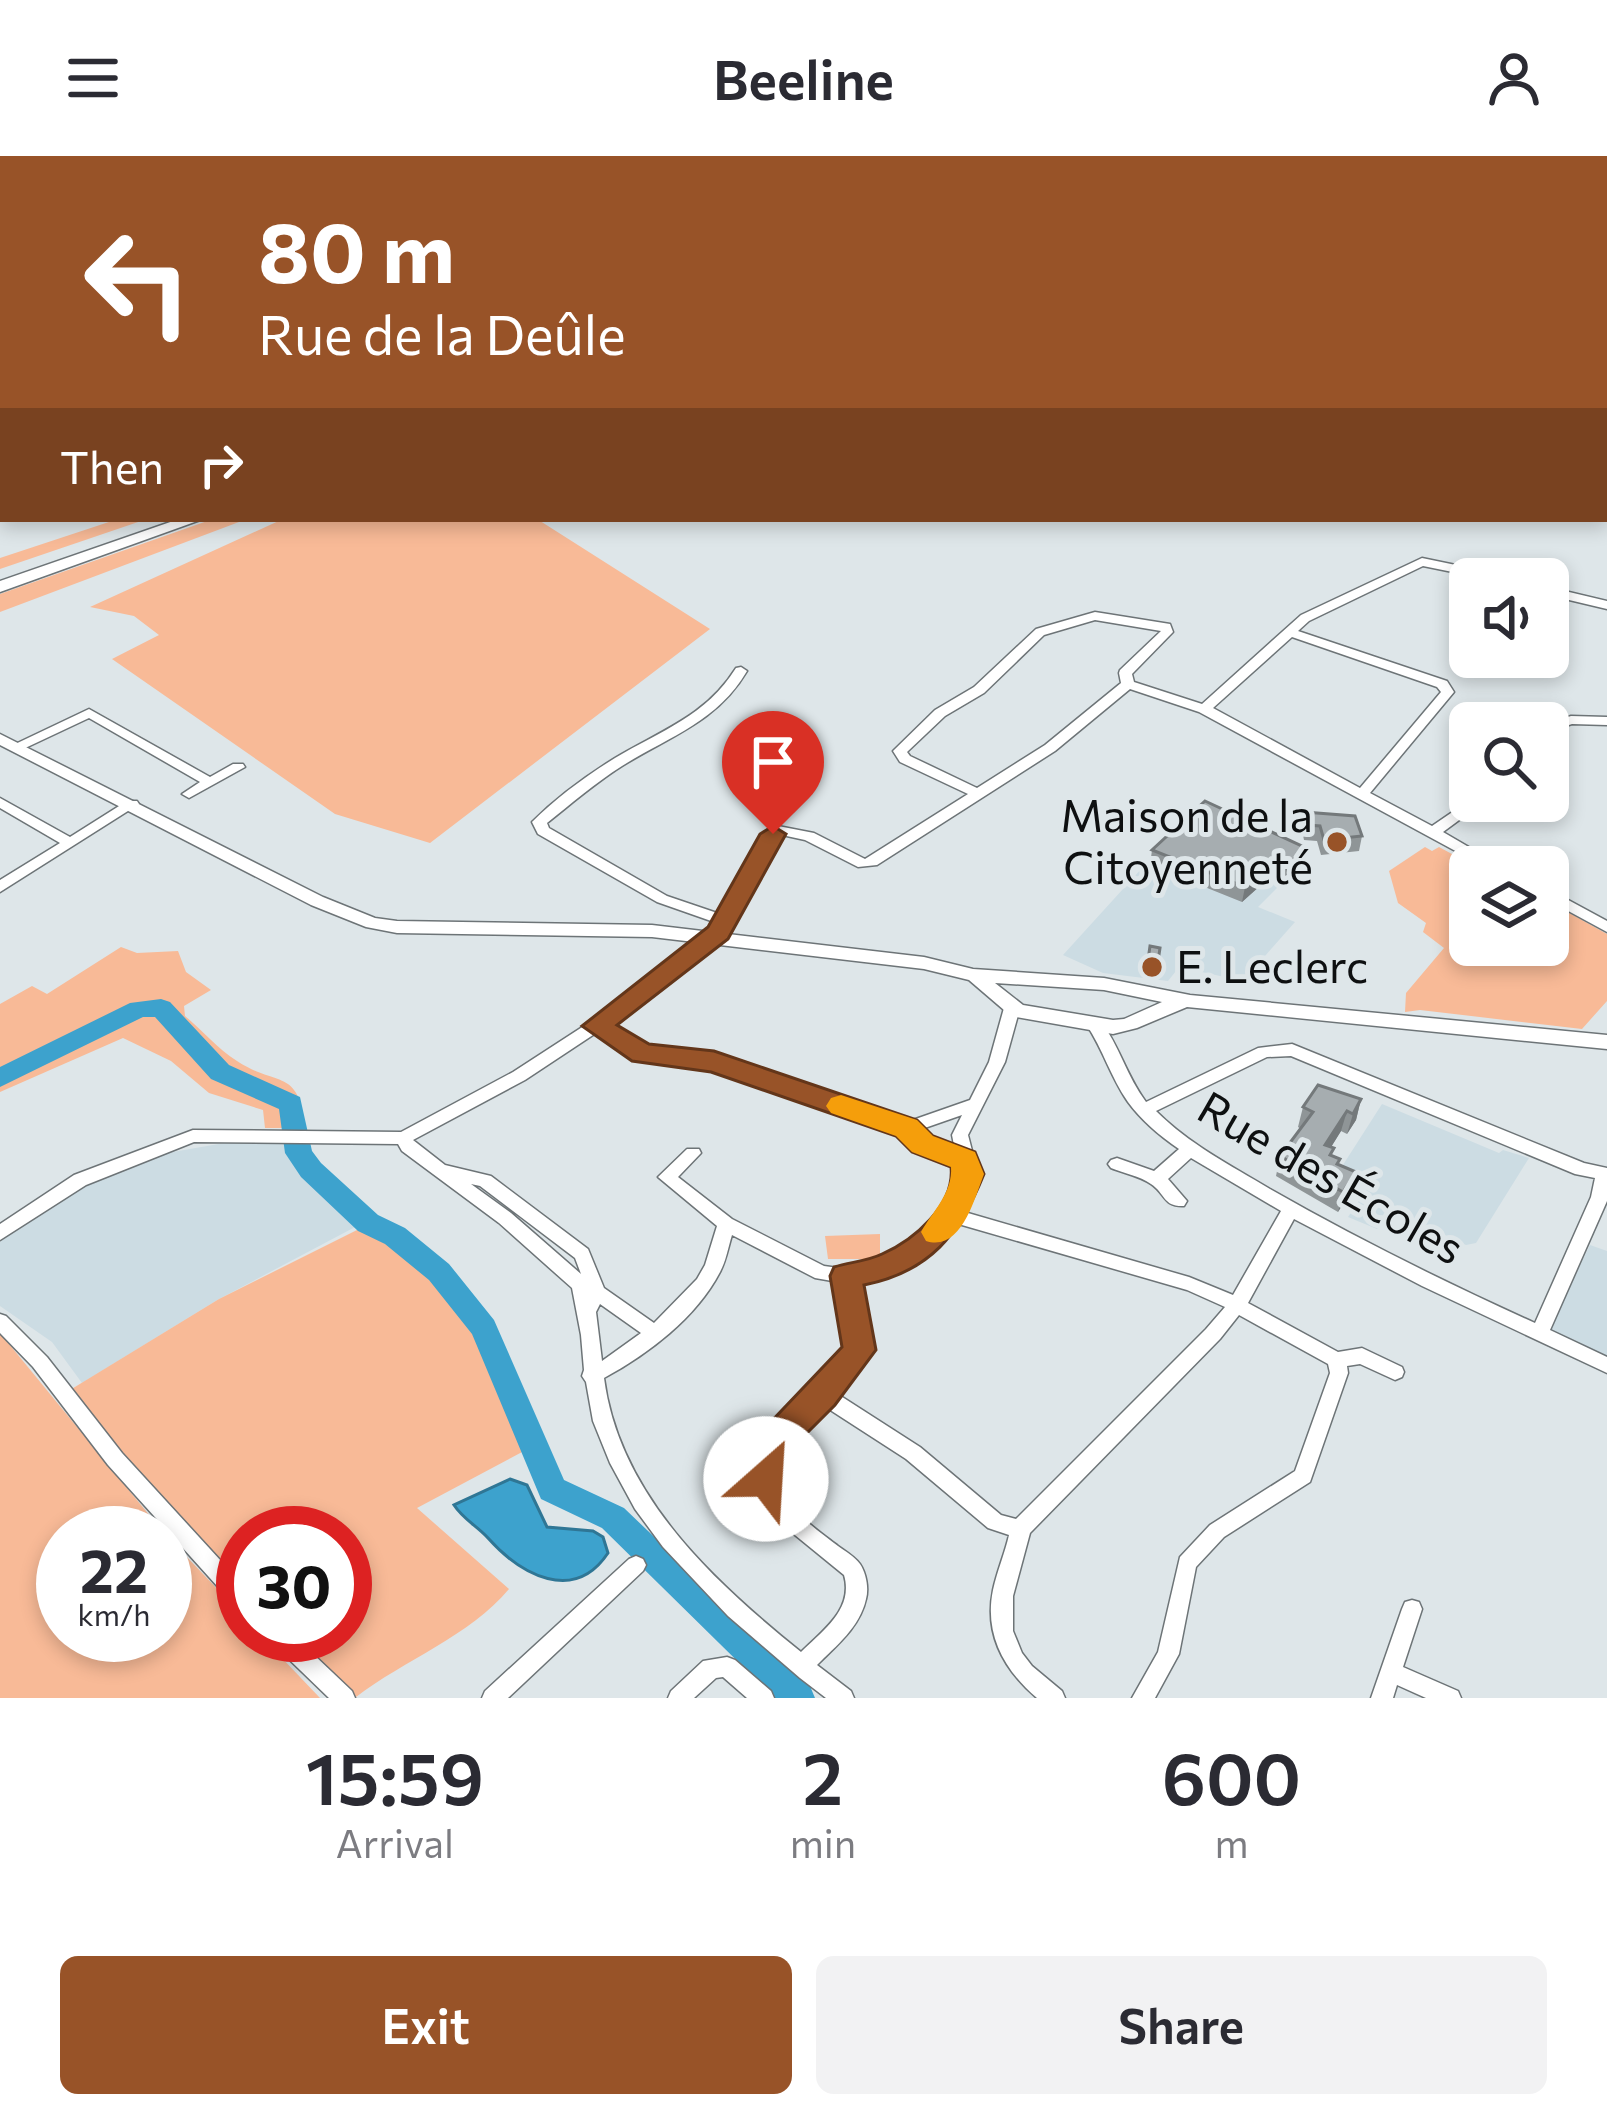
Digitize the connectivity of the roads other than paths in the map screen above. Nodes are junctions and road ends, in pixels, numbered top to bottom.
1 (161, 522) edge
2 (186, 522) edge
3 (1449, 568) edge
4 (0, 577) edge
5 (0, 587) edge
6 (1569, 596) edge
7 (1607, 605) edge
8 (1290, 632) junction
9 (741, 671) dead end
10 (1128, 684) junction
11 (1204, 709) junction
12 (1569, 721) edge
13 (1607, 721) edge
14 (10, 740) edge
15 (238, 766) dead end
16 (209, 782) junction
17 (189, 794) dead end
18 (1362, 794) junction
19 (980, 795) junction
20 (0, 802) edge
21 (132, 804) junction
22 (1449, 821) edge
23 (1432, 833) junction
24 (68, 842) junction
25 (1456, 846) edge
26 (0, 887) edge
27 (1569, 906) edge
28 (1607, 927) edge
29 (718, 929) junction
30 (973, 975) junction
31 (1017, 977) junction
32 (1134, 991) junction
33 (1190, 1001) junction
34 (1008, 1003) junction
35 (1137, 1020) junction
36 (1094, 1024) junction
37 (596, 1026) junction
38 (1607, 1042) edge
39 (1118, 1057) junction
40 (972, 1106) junction
41 (1144, 1110) junction
42 (907, 1128) junction
43 (404, 1138) junction
44 (1192, 1148) junction
45 (693, 1154) dead end
46 (964, 1160) junction
47 (1117, 1164) dead end
48 (442, 1171) junction
49 (1605, 1174) edge
50 (1157, 1179) junction
51 (1178, 1201) dead end
52 (1290, 1210) junction
53 (951, 1215) junction
54 (726, 1224) junction
55 (0, 1233) edge
56 (846, 1276) junction
57 (597, 1292) junction
58 (1237, 1305) junction
59 (586, 1313) junction
60 (0, 1321) edge
61 (655, 1333) junction
62 (1539, 1334) junction
63 (1337, 1360) junction
64 (1607, 1365) edge
65 (1396, 1372) dead end
66 (591, 1376) junction
67 (823, 1395) junction
68 (1020, 1529) junction
69 (636, 1565) dead end
70 (216, 1570) edge
71 (1412, 1610) dead end
72 (306, 1662) edge
73 (803, 1666) junction
74 (1391, 1672) junction
75 (344, 1698) edge
76 (493, 1698) edge
77 (679, 1698) edge
78 (763, 1698) edge
79 (843, 1698) edge
80 (1054, 1698) edge
81 (1143, 1698) edge
82 (1382, 1698) edge
83 (1450, 1698) edge

1 - 4 highway
2 - 5 highway
3 - 8 street
6 - 7 street
8 - 11 street
8 - 18 street
9 - 29 street
10 - 11 street
10 - 19 street
10 - 19 street
11 - 18 street
12 - 13 street
14 - 16 street
14 - 21 main road
15 - 16 street
16 - 17 street
18 - 23 street
19 - 29 street
20 - 24 street
21 - 24 street
21 - 29 main road
22 - 23 street
23 - 25 street
24 - 26 street
27 - 28 street
29 - 30 main road
29 - 37 street
30 - 31 main road
30 - 34 main road
31 - 32 main road
31 - 34 main road
32 - 33 main road
32 - 35 main road
33 - 35 main road
33 - 38 main road
34 - 36 main road
34 - 40 street
35 - 36 main road
35 - 39 street
36 - 39 street, Rue des Écoles
37 - 42 street
37 - 43 street
39 - 41 street, Rue des Écoles
40 - 42 street
40 - 46 street
41 - 44 street, Rue des Écoles
41 - 49 street
42 - 46 street
43 - 48 street
43 - 55 street
44 - 50 street
44 - 52 street, Rue des Écoles
45 - 54 street
46 - 53 street
47 - 50 street
48 - 57 street
48 - 59 street
49 - 62 street
50 - 51 street
52 - 58 street
52 - 62 street, Rue des Écoles
53 - 56 street
53 - 58 street
54 - 56 street
54 - 61 street
56 - 67 street
57 - 59 street
57 - 61 street
58 - 63 street
58 - 68 street
59 - 66 street
60 - 70 street
61 - 66 street
62 - 64 street, Rue des Écoles
63 - 65 street
63 - 81 street
66 - 73 street
67 - 68 street
67 - 73 street
68 - 80 street
69 - 76 street
71 - 74 street
72 - 75 street
73 - 79 street
74 - 82 street
74 - 83 street
77 - 78 street

